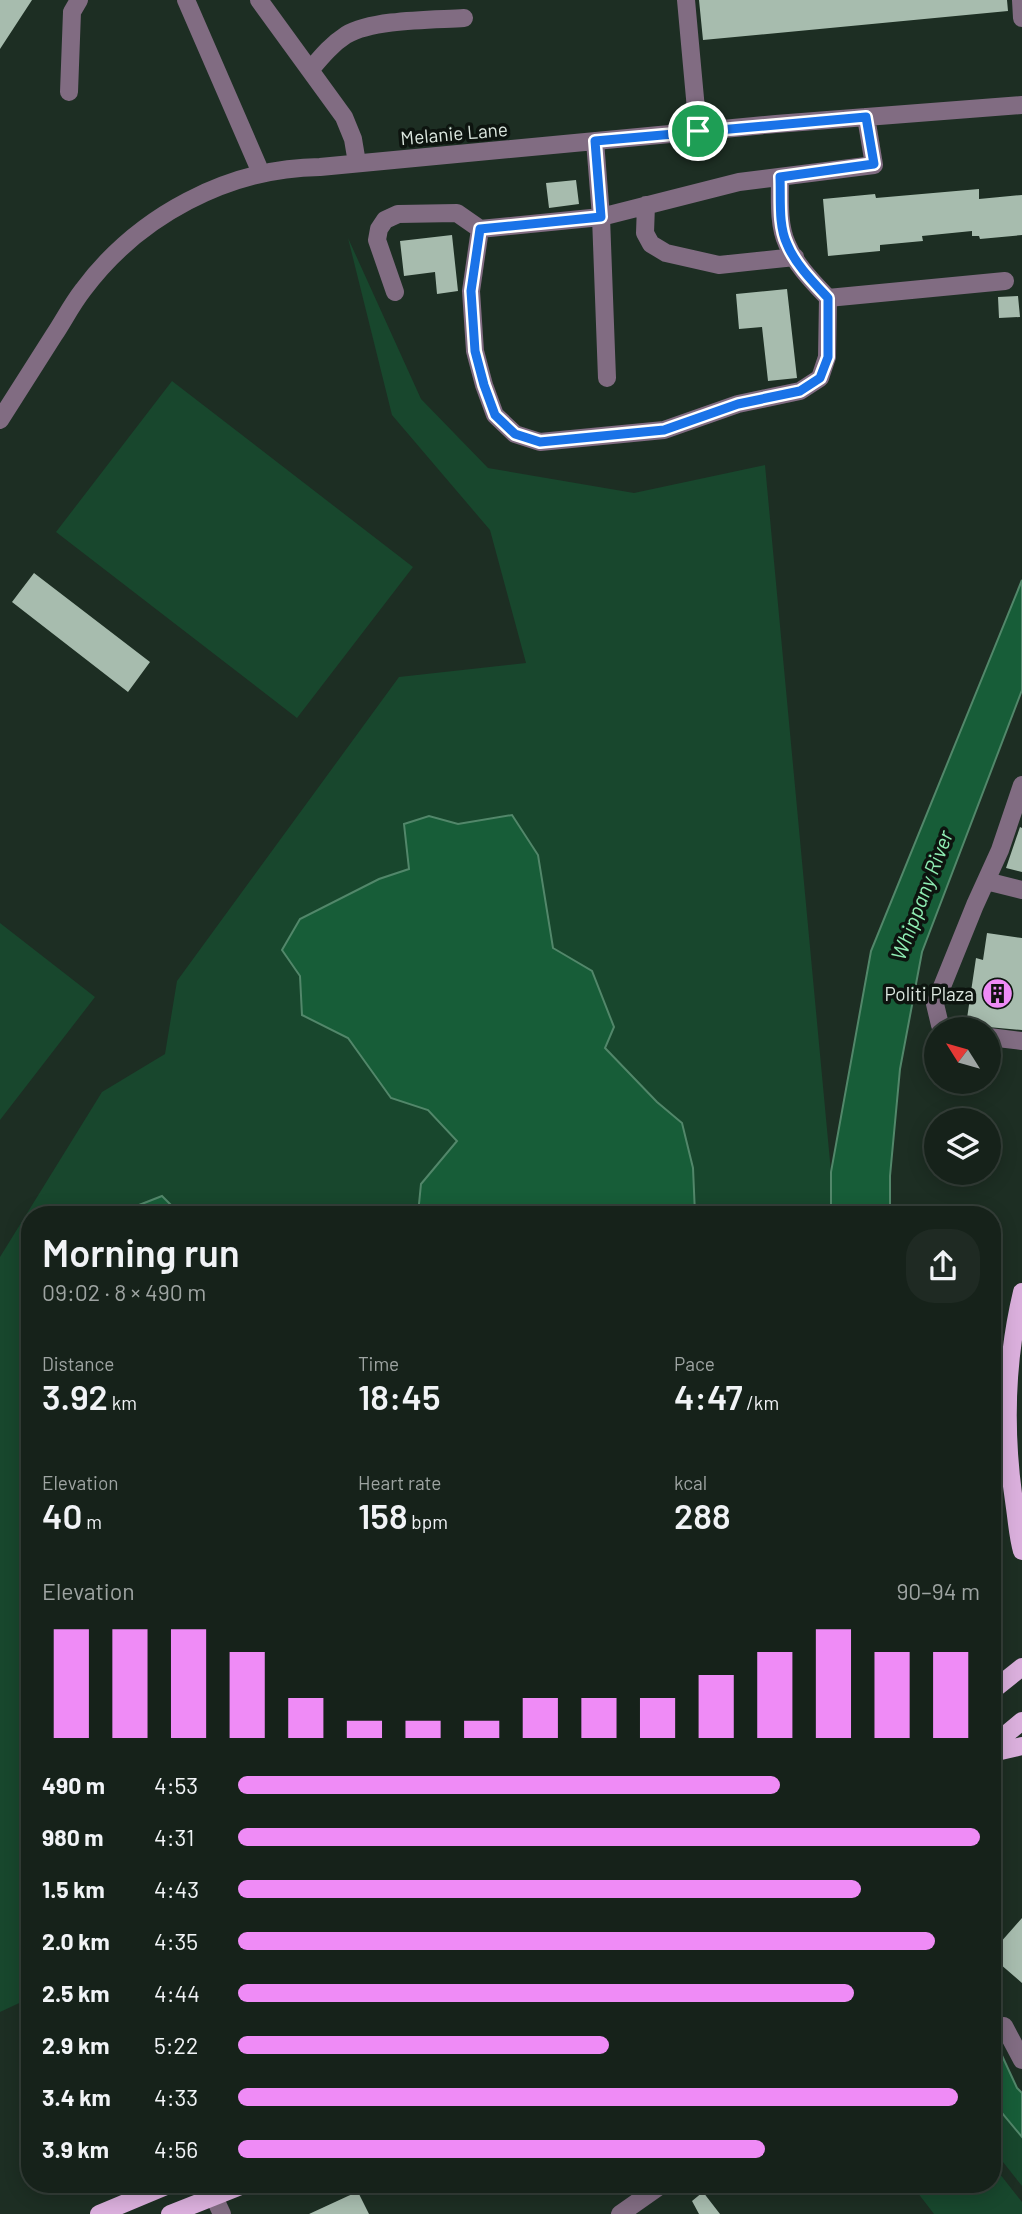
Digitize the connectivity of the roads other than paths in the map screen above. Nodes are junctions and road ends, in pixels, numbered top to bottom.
1 (79, 0) edge
2 (186, 0) edge
3 (259, 0) edge
4 (687, 0) edge
5 (1021, 0) edge
6 (464, 18) dead end
7 (1022, 18) edge
8 (311, 69) junction
9 (69, 92) dead end
10 (1022, 105) edge
11 (866, 117) junction
12 (698, 131) junction
13 (595, 141) junction
14 (357, 163) junction
15 (261, 173) junction
16 (780, 177) junction
17 (646, 205) junction
18 (601, 217) junction
19 (480, 229) junction
20 (795, 257) junction
21 (1004, 281) dead end
22 (395, 292) dead end
23 (828, 298) junction
24 (607, 378) dead end
25 (0, 420) edge
26 (1022, 785) edge
27 (986, 881) junction
28 (1022, 890) edge
29 (941, 1017) edge
30 (1001, 1038) edge
31 (1022, 1041) edge
32 (1022, 1292) edge
33 (1022, 1551) edge
34 (1019, 1669) edge
35 (1001, 1684) edge
36 (1022, 1721) edge
37 (1001, 1738) edge
38 (1022, 1746) edge
39 (1001, 1751) edge
40 (1004, 2026) dead end
41 (1022, 2060) edge
42 (149, 2193) edge
43 (224, 2193) edge
44 (650, 2193) edge
45 (214, 2197) junction
46 (99, 2214) edge
47 (172, 2214) edge
48 (222, 2214) edge
49 (620, 2214) edge

1 - 9 street
2 - 15 street
3 - 8 street
4 - 12 street
5 - 7 street
6 - 8 street
8 - 14 street
10 - 11 street, Melanie Lane
11 - 12 street, Melanie Lane
11 - 16 street
12 - 13 street, Melanie Lane
13 - 14 street, Melanie Lane
13 - 18 street
14 - 15 street, Melanie Lane
15 - 25 street, Melanie Lane
16 - 17 street
16 - 20 street
17 - 18 street
17 - 20 street
18 - 19 street
18 - 24 street
19 - 22 street
19 - 23 street
20 - 23 street
21 - 23 street
26 - 27 street
27 - 28 street
27 - 29 street
30 - 31 street
32 - 33 main road
34 - 35 main road
36 - 37 main road
38 - 39 main road
40 - 41 street
42 - 46 main road
43 - 45 main road
44 - 49 street
45 - 47 main road
45 - 48 street

